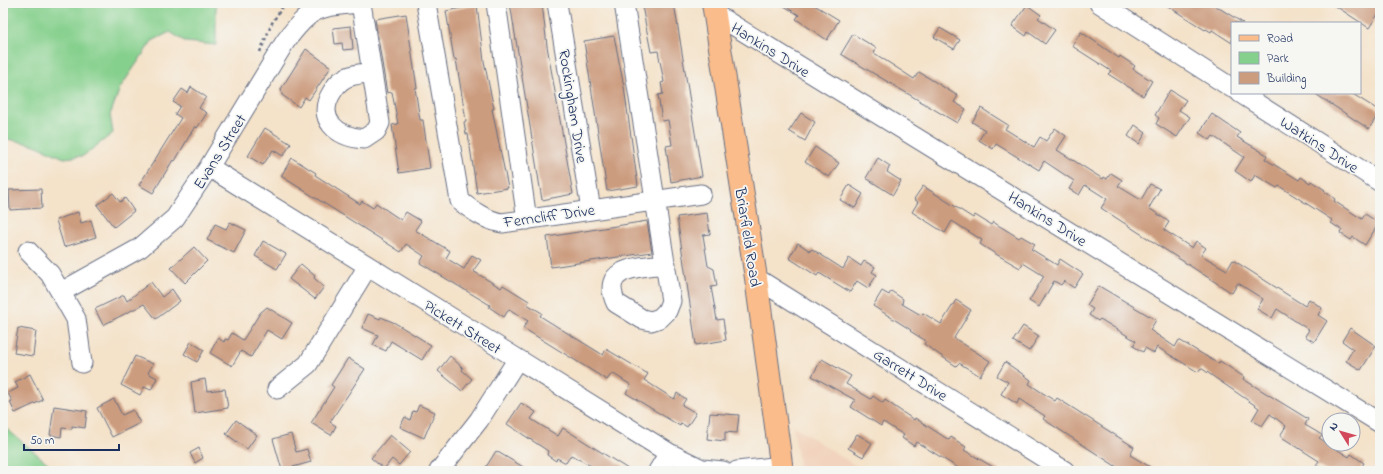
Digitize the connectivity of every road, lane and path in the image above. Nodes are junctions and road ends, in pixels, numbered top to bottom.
1 (360, 3) edge
2 (426, 3) edge
3 (496, 3) edge
4 (557, 3) edge
5 (624, 3) edge
6 (1099, 3) edge
7 (714, 9) edge
8 (371, 72) dead end
9 (1231, 87) edge
10 (1242, 94) edge
11 (209, 167) junction
12 (1380, 182) edge
13 (701, 194) dead end
14 (656, 201) junction
15 (591, 210) junction
16 (527, 220) junction
17 (28, 251) dead end
18 (666, 264) dead end
19 (368, 266) junction
20 (756, 278) junction
21 (62, 292) junction
22 (517, 360) junction
23 (82, 363) dead end
24 (277, 389) dead end
25 (1380, 423) edge
26 (669, 453) junction
27 (782, 469) edge
28 (439, 471) edge
29 (658, 471) edge
30 (722, 471) edge
31 (737, 471) edge
32 (1065, 471) edge

1 - 8 street
1 - 11 street, Evans Street
2 - 16 street, Ferncliff Drive
3 - 16 street
4 - 15 street, Rockingham Drive
5 - 14 street
6 - 9 street
7 - 20 main road, Briarfield Road
7 - 25 street, Hankins Drive
10 - 12 street, Watkins Drive
11 - 19 street, Pickett Street
11 - 21 street, Evans Street
13 - 14 street, Ferncliff Drive
14 - 15 street, Ferncliff Drive
14 - 18 street
15 - 16 street, Ferncliff Drive
17 - 21 street
19 - 22 street, Pickett Street
19 - 24 street
20 - 27 main road, Briarfield Road
20 - 32 street, Garrett Drive
21 - 23 street
22 - 26 street, Pickett Street
22 - 28 street
26 - 29 street
26 - 30 street, Pickett Street
27 - 31 street

